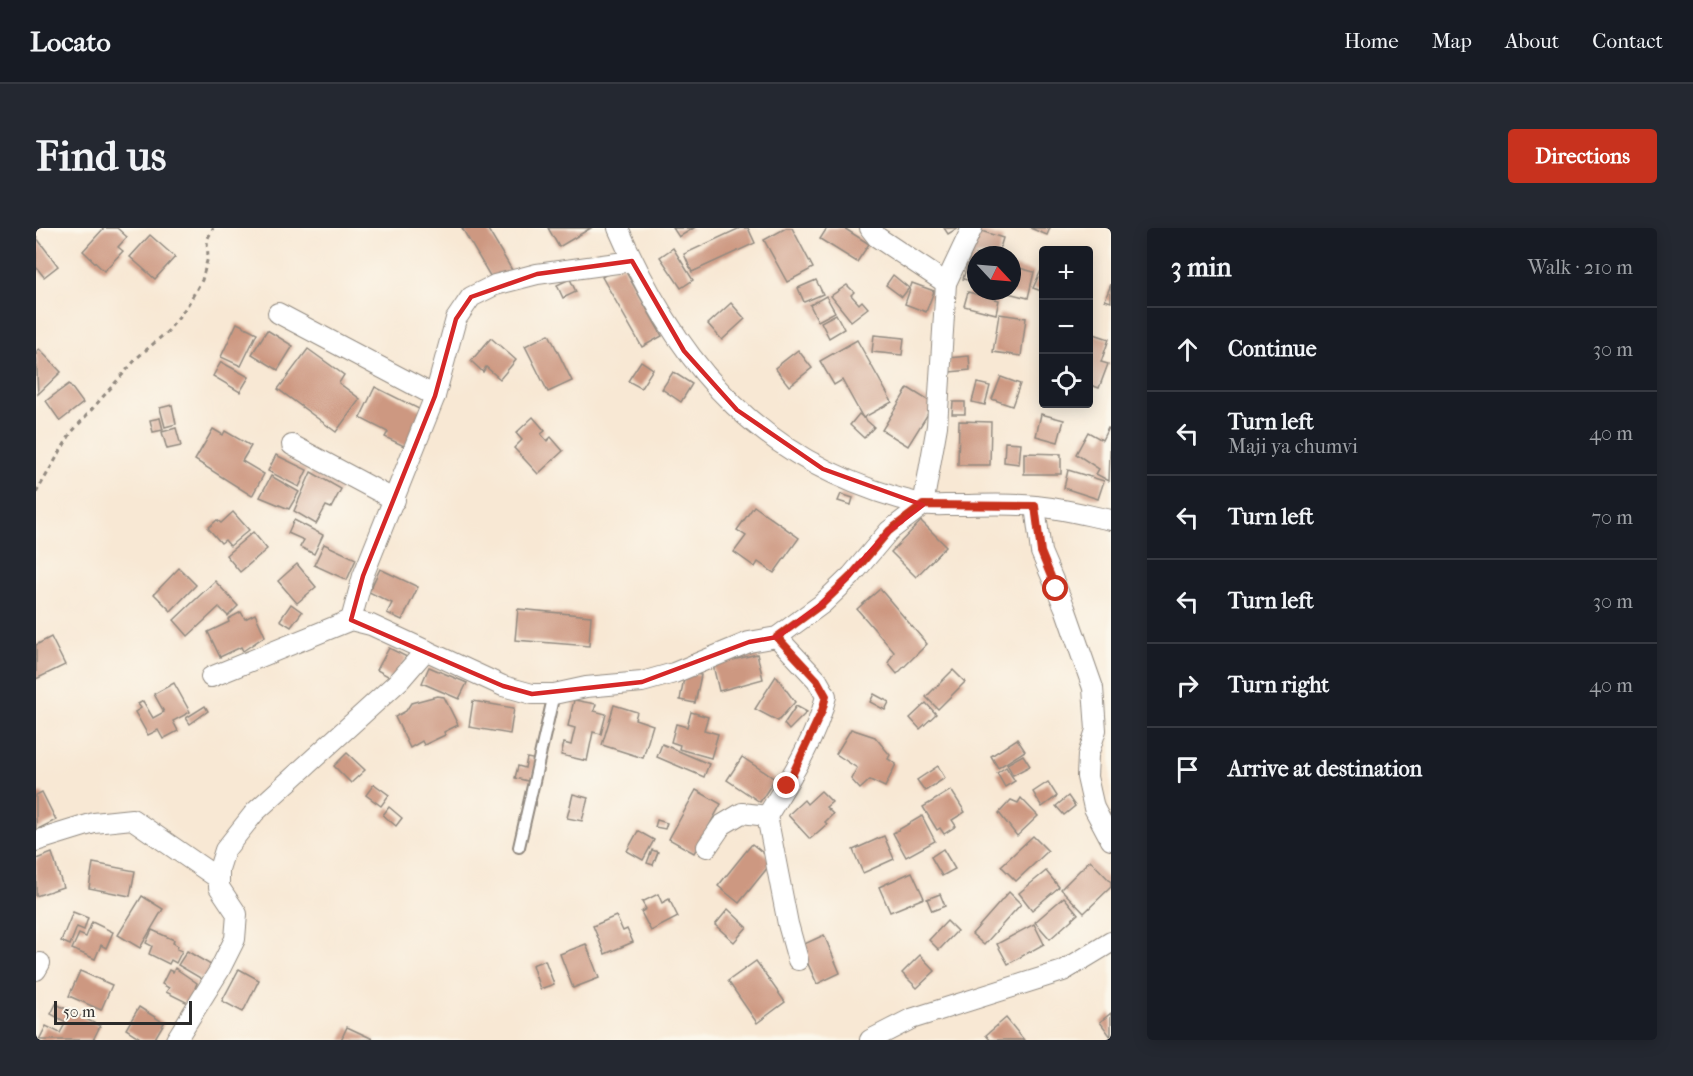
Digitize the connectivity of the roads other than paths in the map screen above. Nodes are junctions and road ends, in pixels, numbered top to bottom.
1 (618, 228) edge
2 (870, 228) edge
3 (972, 228) edge
4 (632, 261) junction
5 (946, 284) junction
6 (278, 313) dead end
7 (435, 396) junction
8 (292, 445) dead end
9 (395, 500) junction
10 (923, 505) junction
11 (1035, 506) junction
12 (1111, 520) edge
13 (351, 620) junction
14 (777, 637) junction
15 (426, 650) junction
16 (211, 677) dead end
17 (554, 694) junction
18 (767, 816) junction
19 (1111, 840) edge
20 (36, 841) edge
21 (519, 847) dead end
22 (707, 847) dead end
23 (219, 879) junction
24 (1111, 942) edge
25 (798, 960) dead end
26 (176, 1040) edge
27 (870, 1040) edge

1 - 4 street
2 - 5 street
3 - 5 street
4 - 7 street
4 - 10 street
5 - 10 street
6 - 7 street
7 - 9 street
8 - 9 street
9 - 13 street
10 - 11 street
10 - 14 street
11 - 12 street
11 - 19 street
13 - 15 street
13 - 16 street
14 - 17 street
14 - 18 street
15 - 17 street
15 - 23 street
17 - 21 lane
18 - 22 street
18 - 25 street
20 - 23 street
23 - 26 street
24 - 27 street

